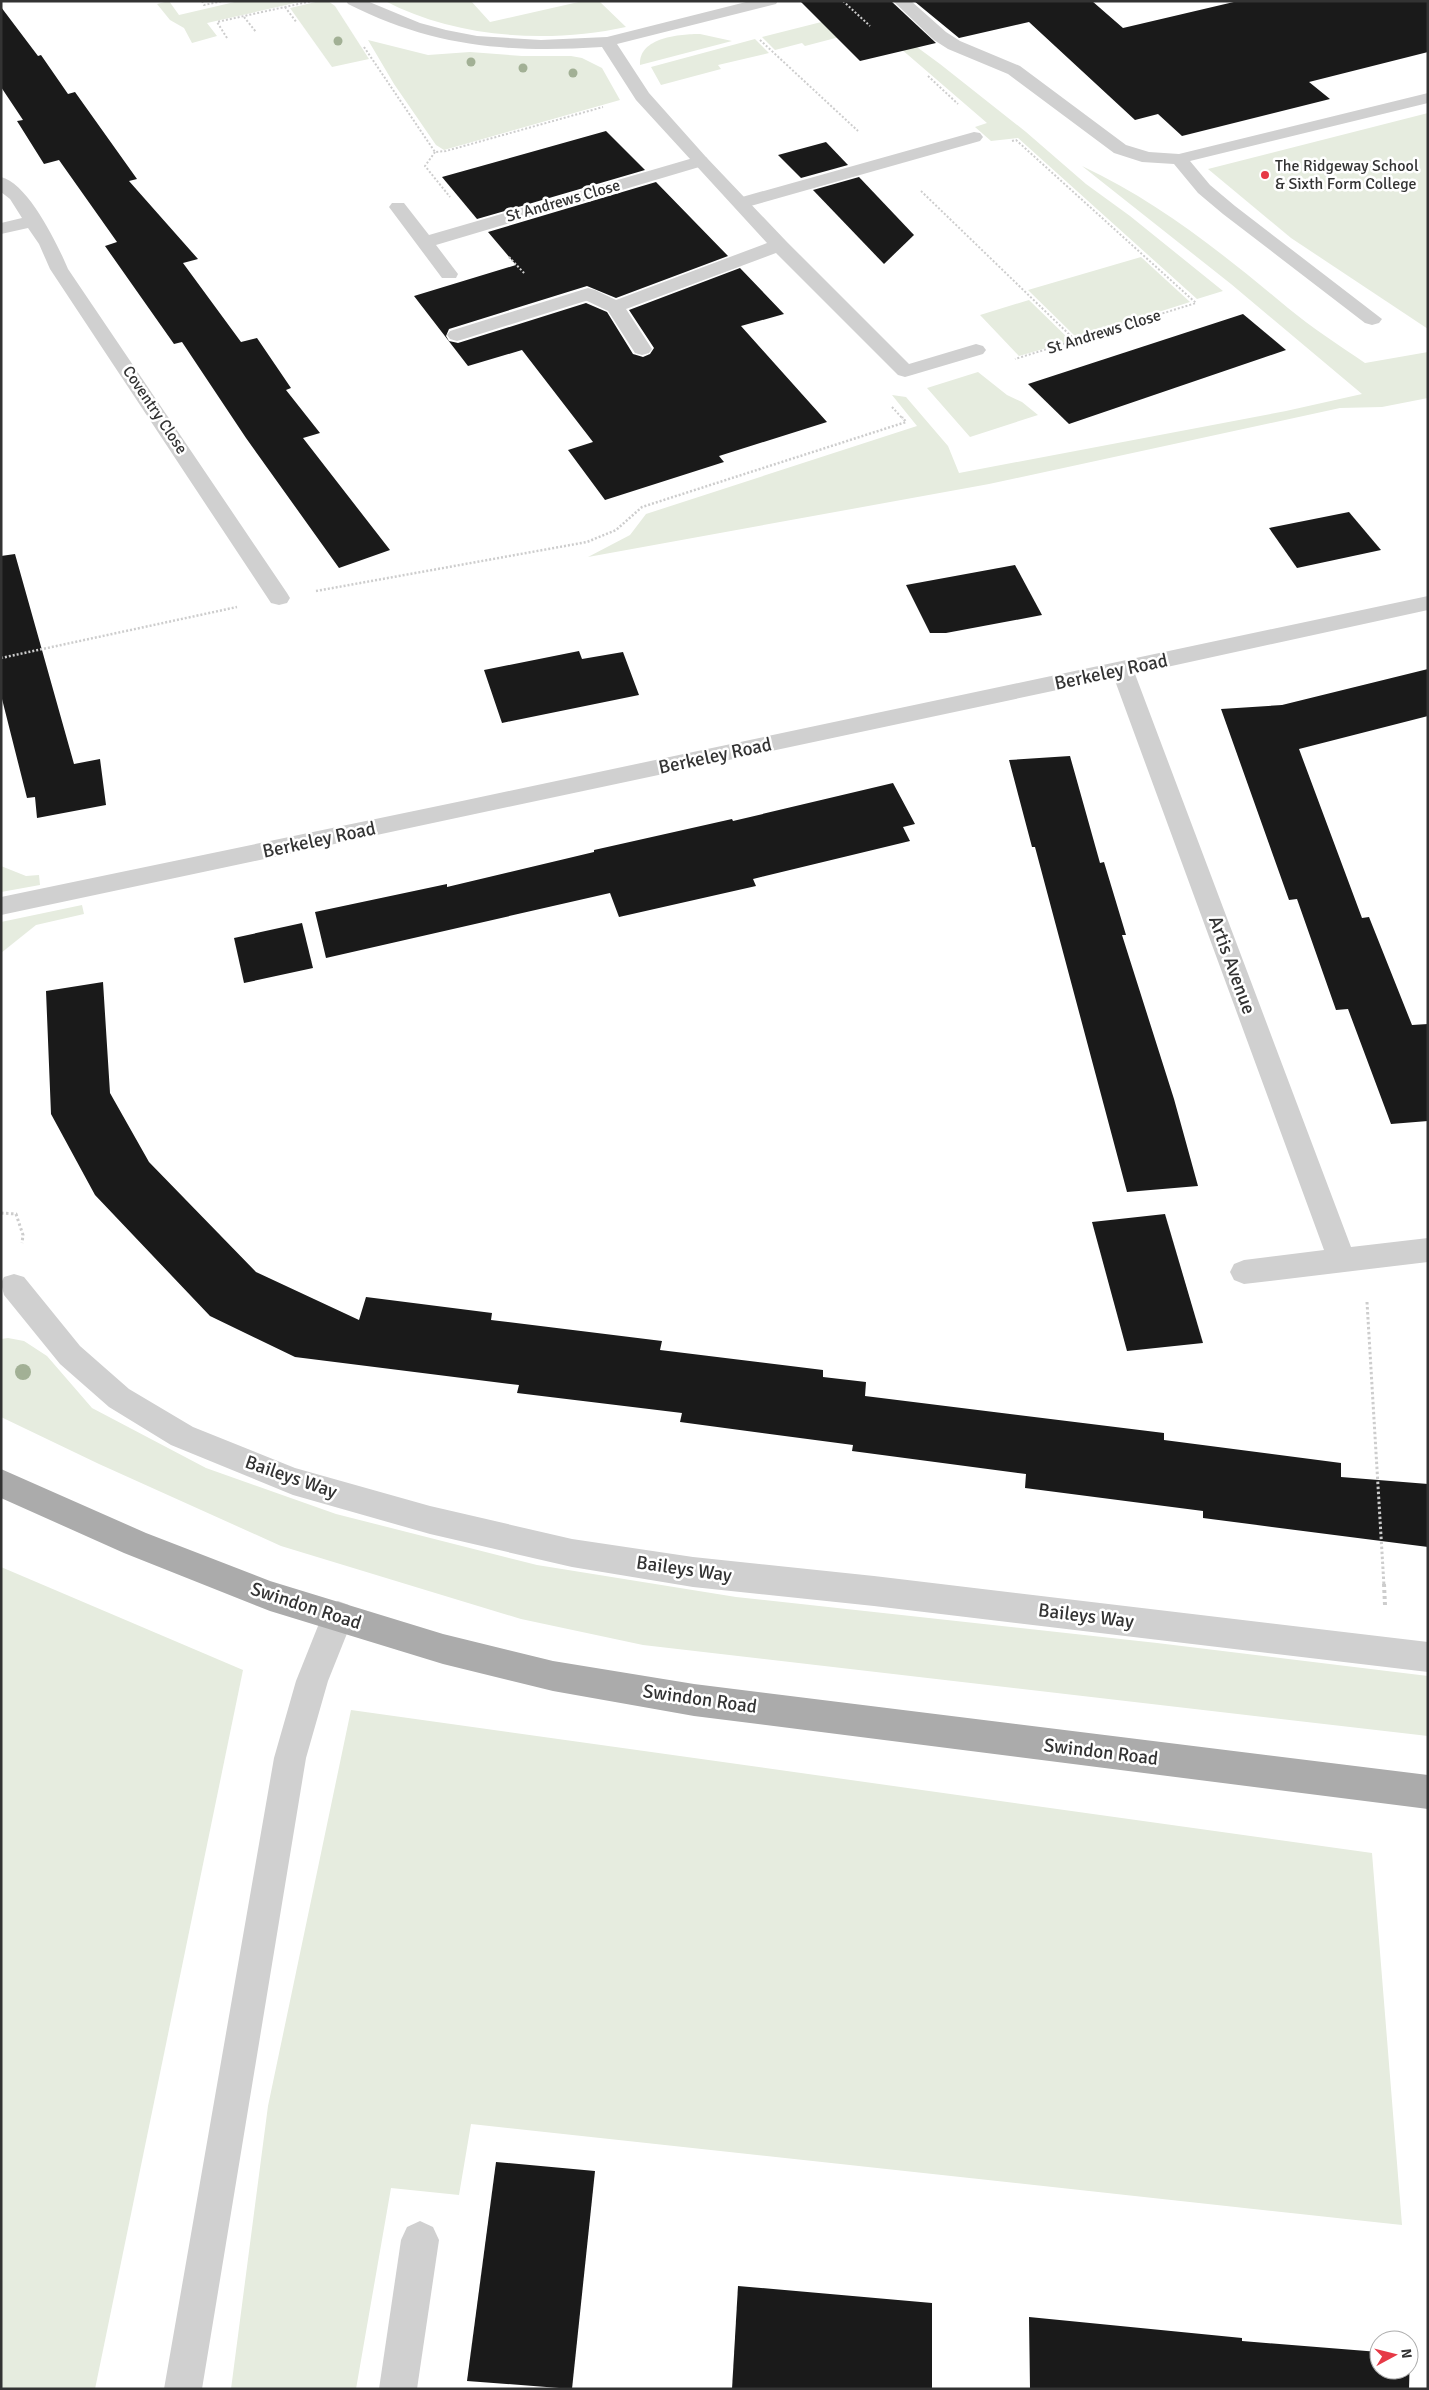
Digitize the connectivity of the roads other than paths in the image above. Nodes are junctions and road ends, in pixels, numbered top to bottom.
1 (354, 1) edge
2 (770, 1) edge
3 (901, 1) edge
4 (607, 42) junction
5 (1428, 98) edge
6 (974, 137) road end
7 (1179, 159) junction
8 (700, 161) junction
9 (1, 182) edge
10 (741, 203) junction
11 (398, 207) dead end
12 (32, 221) junction
13 (1, 229) edge
14 (426, 242) junction
15 (779, 245) junction
16 (449, 274) dead end
17 (615, 307) junction
18 (1372, 319) dead end
19 (457, 335) dead end
20 (642, 349) dead end
21 (976, 350) road end
22 (279, 598) road end
23 (1428, 603) edge
24 (1122, 670) junction
25 (1, 906) edge
26 (1428, 1250) edge
27 (1342, 1260) junction
28 (1244, 1272) dead end
29 (14, 1286) dead end
30 (1, 1484) edge
31 (338, 1616) junction
32 (1428, 1657) edge
33 (1428, 1792) edge
34 (420, 2240) dead end
35 (183, 2389) edge
36 (398, 2389) edge

1 - 4 street
2 - 4 street
3 - 7 street
4 - 8 street
5 - 7 street
6 - 10 street
7 - 18 street
8 - 10 street
8 - 14 street, St Andrews Close
9 - 12 street, Coventry Close
10 - 15 street
11 - 14 street
12 - 13 street
12 - 22 street, Coventry Close
14 - 16 street
15 - 17 street
15 - 21 street
17 - 19 street
17 - 20 street
23 - 24 street, Berkeley Road
24 - 25 street, Berkeley Road
24 - 27 street, Artis Avenue
26 - 27 street
27 - 28 street
29 - 32 street, Baileys Way
30 - 31 main road, Swindon Road
31 - 33 main road, Swindon Road
31 - 35 street
34 - 36 street

